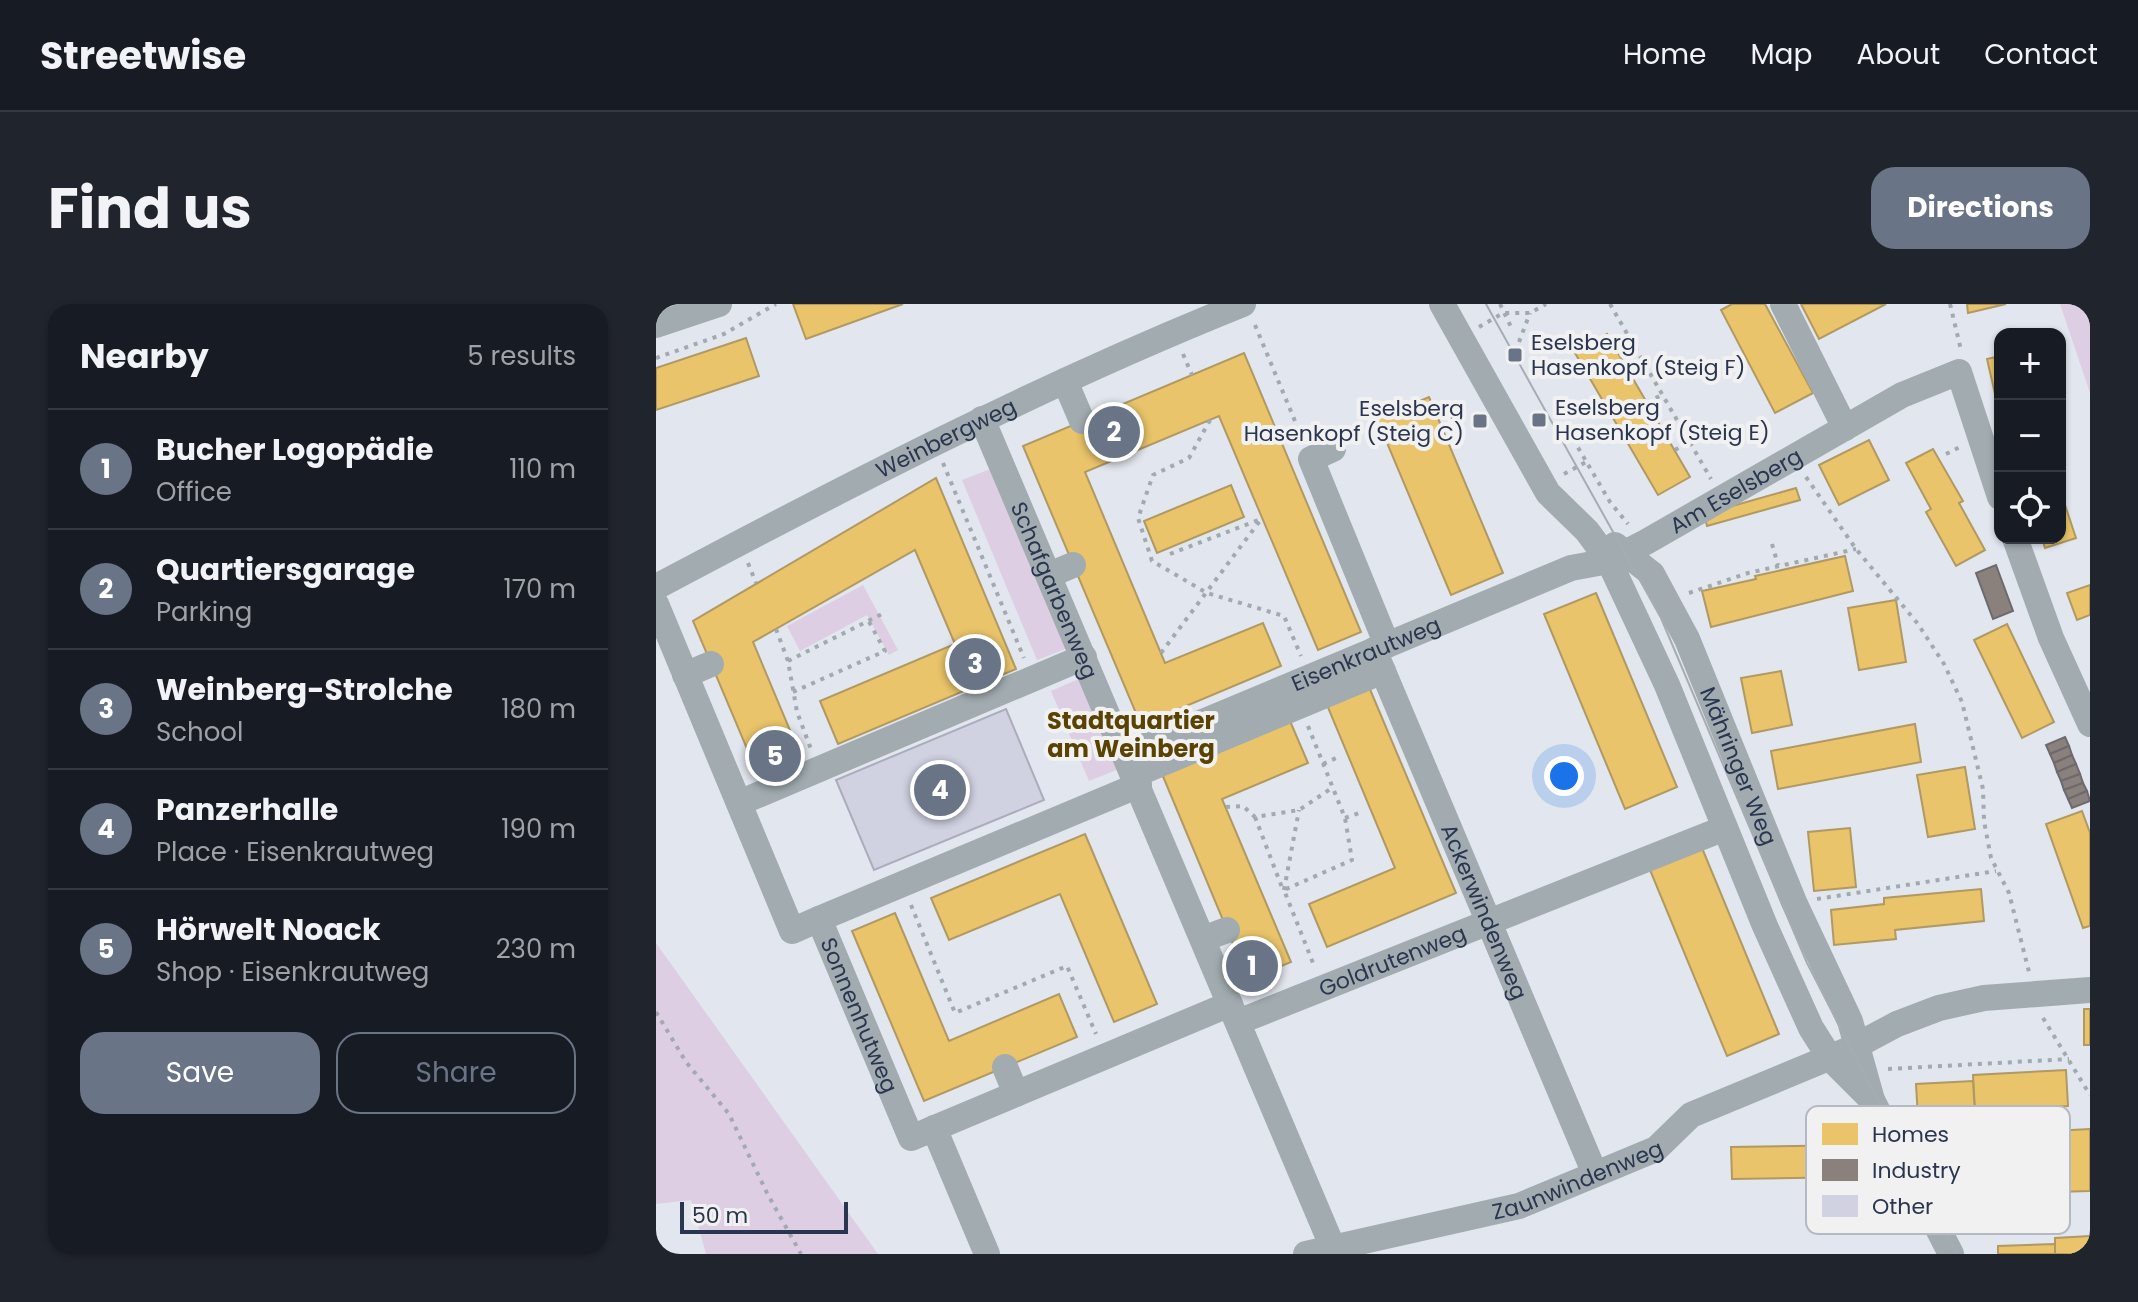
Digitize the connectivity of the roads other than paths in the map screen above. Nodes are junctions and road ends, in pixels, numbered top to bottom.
1 (719, 304) edge
2 (1243, 304) edge
3 (1442, 304) edge
4 (1783, 304) edge
5 (656, 325) edge
6 (1065, 381) junction
7 (982, 419) junction
8 (1082, 421) dead end
9 (1845, 428) junction
10 (1322, 454) road end
11 (1994, 479) edge
12 (2017, 544) edge
13 (1627, 552) junction
14 (656, 587) edge
15 (656, 604) edge
16 (1381, 655) junction
17 (1084, 657) junction
18 (711, 664) dead end
19 (685, 675) junction
20 (2090, 724) edge
21 (1133, 771) junction
22 (739, 803) junction
23 (1725, 828) junction
24 (819, 919) junction
25 (1490, 923) junction
26 (2090, 990) edge
27 (1234, 1013) junction
28 (1858, 1046) junction
29 (1830, 1058) junction
30 (1005, 1067) dead end
31 (1016, 1094) junction
32 (1872, 1100) junction
33 (1875, 1106) edge
34 (934, 1128) junction
35 (1595, 1174) junction
36 (1941, 1234) edge
37 (1333, 1248) junction
38 (987, 1254) edge
39 (1306, 1254) edge
40 (1951, 1254) edge

1 - 5 street
2 - 6 street, Weinbergweg
3 - 13 street, Mähringer Weg
4 - 9 street
6 - 7 street, Weinbergweg
6 - 8 street
7 - 14 street, Weinbergweg
7 - 17 street, Schafgarbenweg
9 - 11 street, Am Eselsberg
9 - 13 street, Am Eselsberg
10 - 16 street, Ackerwindenweg
12 - 20 street
13 - 16 street, Eisenkrautweg
13 - 23 street, Mähringer Weg
13 - 28 street, Mähringer Weg
15 - 19 street, Sonnenhutweg
16 - 21 street, Eisenkrautweg
16 - 21 street, Eisenkrautweg
16 - 25 street, Ackerwindenweg
17 - 21 street, Schafgarbenweg
17 - 22 street
18 - 19 street
19 - 22 street, Sonnenhutweg
21 - 24 street, Eisenkrautweg
21 - 27 street, Schafgarbenweg
22 - 24 street, Sonnenhutweg
23 - 25 street, Goldrutenweg
23 - 29 street, Mähringer Weg
24 - 34 street, Sonnenhutweg
25 - 27 street, Goldrutenweg
25 - 35 street, Ackerwindenweg
26 - 28 street
27 - 31 street, Goldrutenweg
27 - 37 street, Schafgarbenweg
28 - 29 street
28 - 32 street, Mähringer Weg
29 - 32 street, Mähringer Weg
29 - 35 street, Zaunwindenweg
30 - 31 street
31 - 34 street, Goldrutenweg
32 - 33 street, Mähringer Weg
34 - 38 street
35 - 37 street, Zaunwindenweg
36 - 40 street, Mähringer Weg
37 - 39 street, Zaunwindenweg

